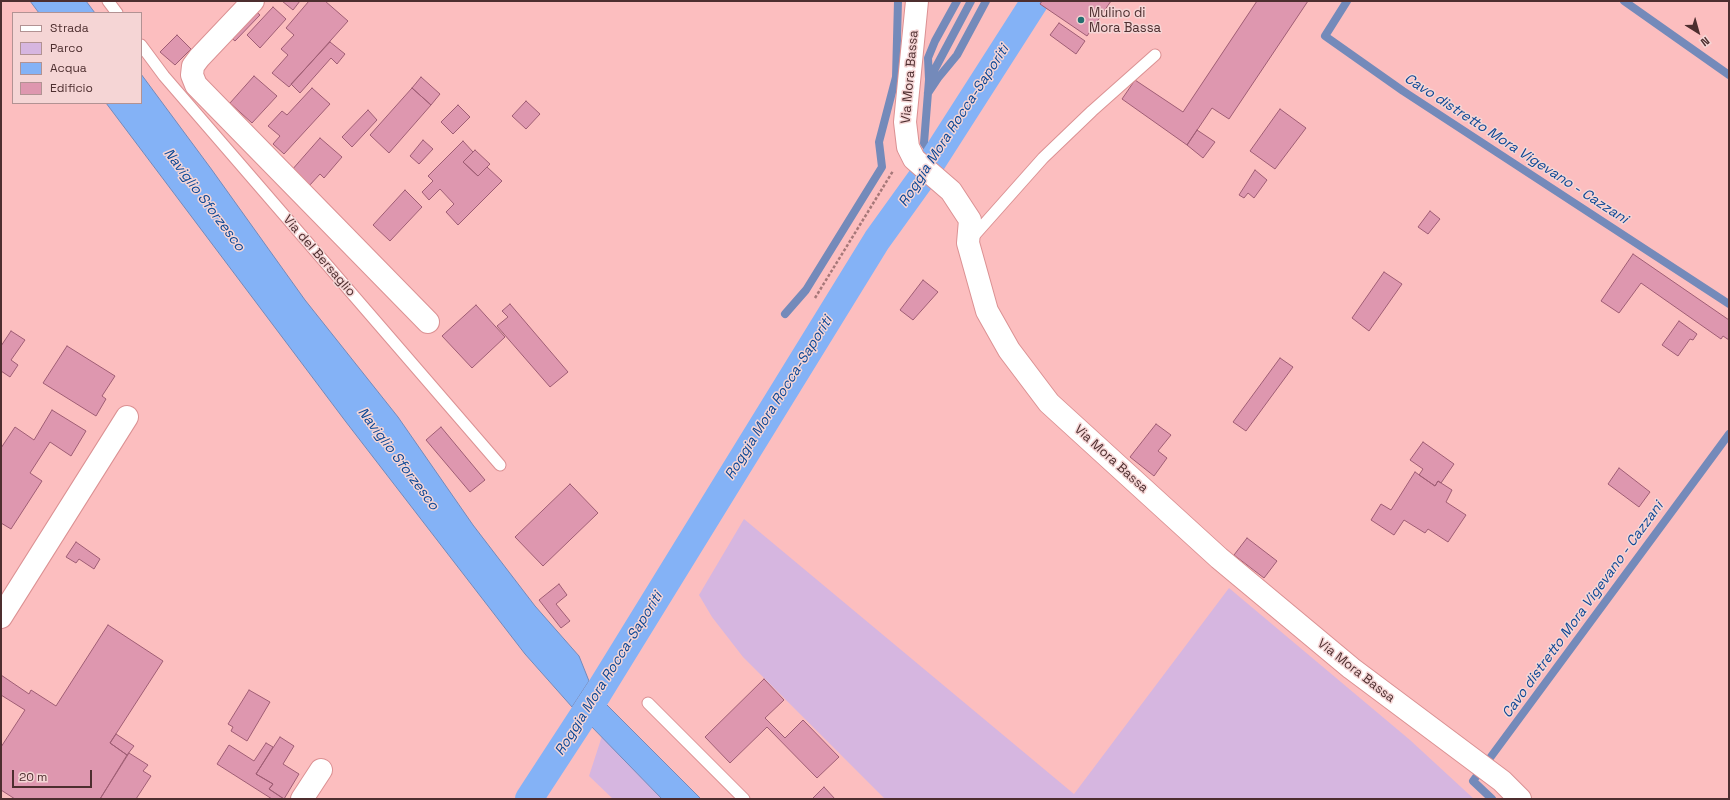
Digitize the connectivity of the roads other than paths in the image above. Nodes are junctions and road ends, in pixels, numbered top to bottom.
1 (108, 1) edge
2 (253, 1) edge
3 (917, 1) edge
4 (116, 12) edge
5 (142, 46) edge
6 (1155, 55) dead end
7 (968, 243) junction
8 (428, 322) dead end
9 (127, 417) dead end
10 (500, 465) dead end
11 (1, 617) edge
12 (648, 703) dead end
13 (321, 770) dead end
14 (302, 799) edge
15 (744, 799) edge
16 (1520, 799) edge

1 - 4 lane
2 - 8 street
3 - 7 street, Via Mora Bassa
5 - 10 lane, Via del Bersaglio
6 - 7 lane
7 - 16 street, Via Mora Bassa
9 - 11 street
12 - 15 lane
13 - 14 street

